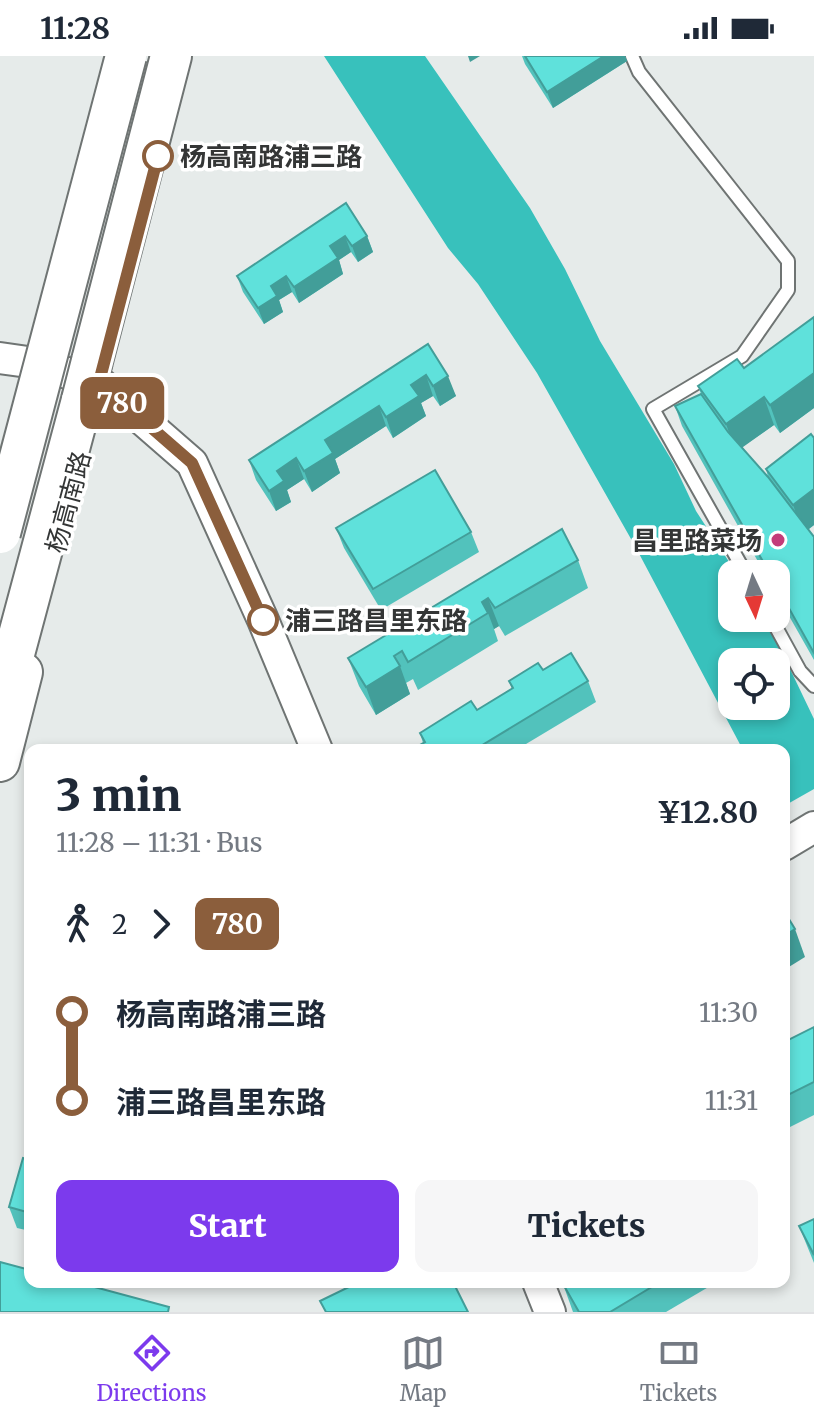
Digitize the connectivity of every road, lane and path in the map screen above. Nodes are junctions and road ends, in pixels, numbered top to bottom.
1 (111, 56) edge
2 (126, 56) edge
3 (171, 56) edge
4 (184, 56) edge
5 (632, 56) edge
6 (14, 360) edge
7 (99, 382) junction
8 (0, 465) edge
9 (0, 533) edge
10 (738, 560) edge
11 (779, 632) edge
12 (814, 686) edge
13 (0, 706) edge
14 (315, 744) edge
15 (0, 762) edge
16 (814, 827) edge
17 (790, 841) edge
18 (540, 1288) edge
19 (550, 1312) edge

1 - 6 main road
2 - 9 highway, bridge
3 - 13 highway, 杨高南路, bridge
4 - 7 main road, 杨高南路
5 - 10 lane
6 - 7 street
6 - 8 main road
7 - 14 street
7 - 15 main road, 杨高南路
11 - 12 lane
16 - 17 street
18 - 19 street

